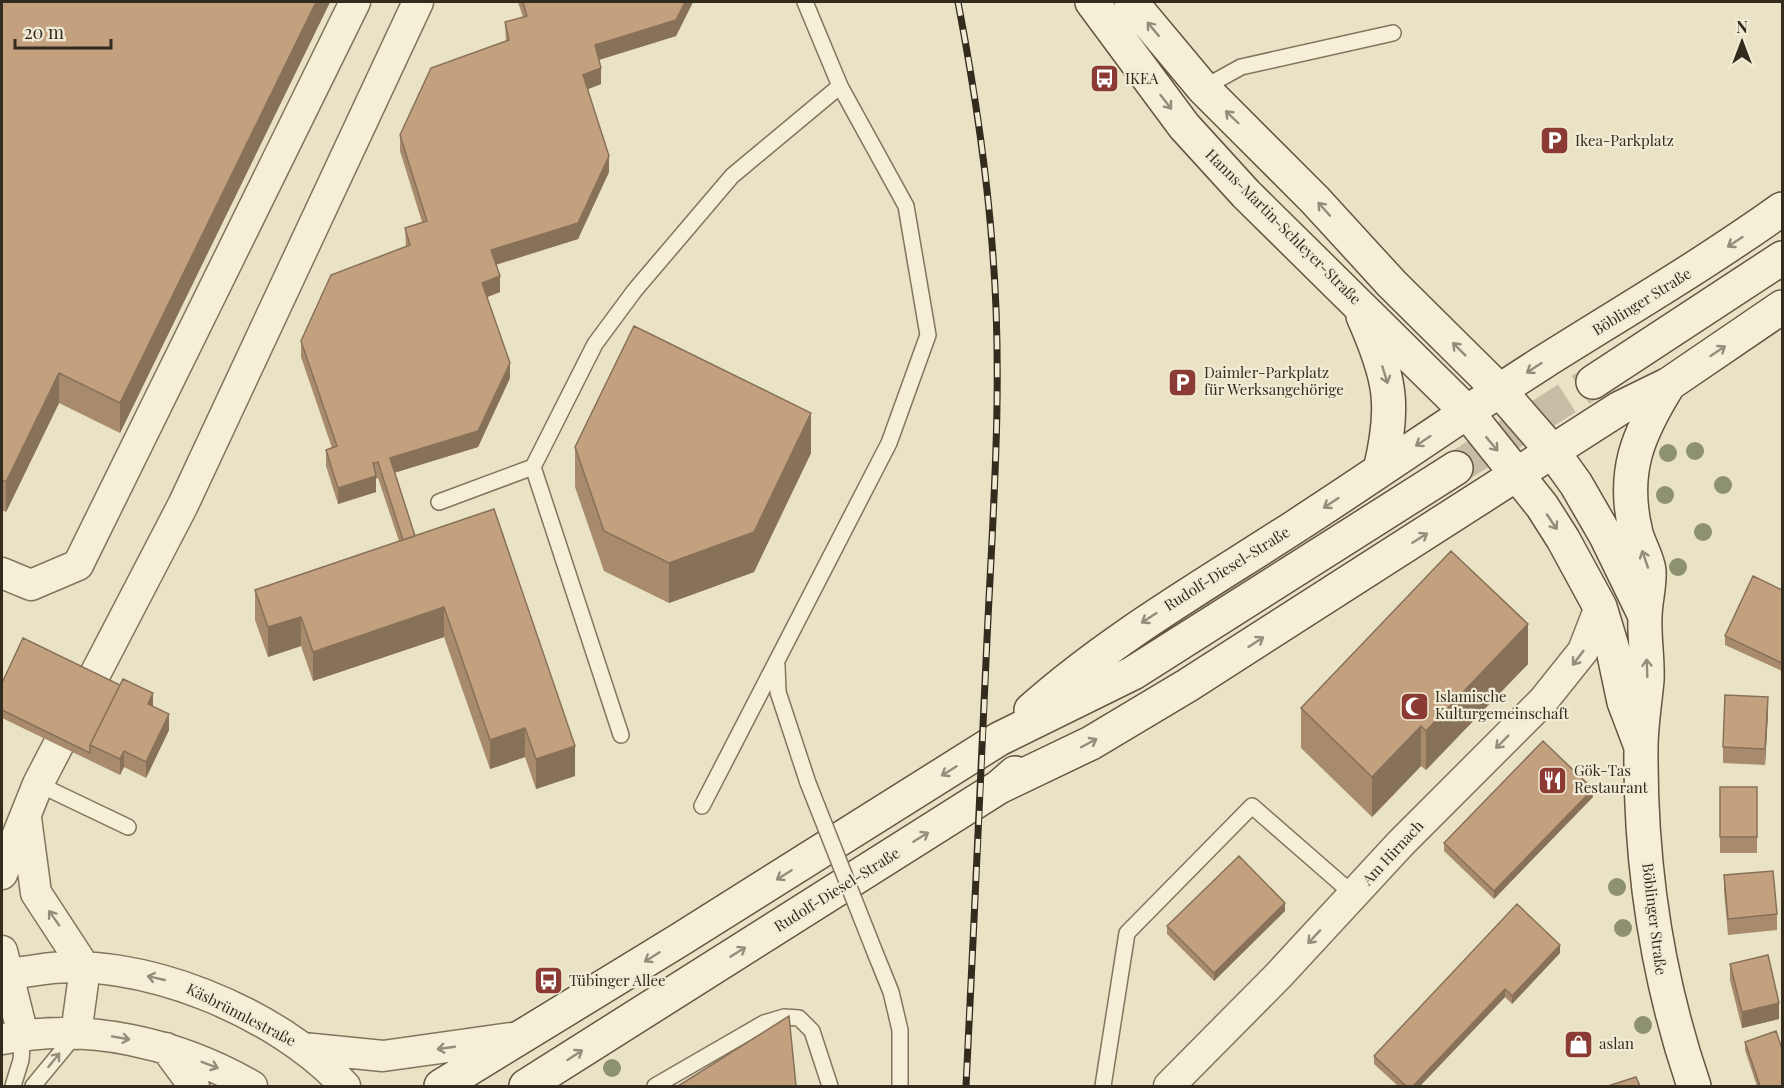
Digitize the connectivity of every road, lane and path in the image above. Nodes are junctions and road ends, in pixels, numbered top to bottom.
1 (355, 2) edge
2 (418, 2) edge
3 (806, 2) edge
4 (1092, 2) edge
5 (1131, 2) edge
6 (1393, 33) dead end
7 (840, 86) junction
8 (1203, 88) junction
9 (1782, 209) edge
10 (1782, 258) edge
11 (1356, 301) junction
12 (1782, 307) edge
13 (1580, 341) junction
14 (1593, 382) tunnel mouth
15 (1670, 384) junction
16 (1500, 391) junction
17 (1620, 408) junction
18 (1467, 412) junction
19 (1553, 452) junction
20 (533, 467) junction
21 (1456, 468) tunnel mouth
22 (1380, 470) junction
23 (1518, 475) junction
24 (439, 502) dead end
25 (2, 573) edge
26 (1600, 607) junction
27 (1644, 616) junction
28 (776, 662) junction
29 (1132, 673) junction
30 (621, 735) dead end
31 (999, 739) junction
32 (1641, 747) junction
33 (38, 784) junction
34 (999, 788) junction
35 (702, 806) dead end
36 (26, 812) junction
37 (128, 827) dead end
38 (2, 874) edge
39 (1354, 895) junction
40 (3, 968) edge
41 (85, 968) junction
42 (76, 1034) junction
43 (525, 1036) junction
44 (12, 1037) edge
45 (166, 1048) junction
46 (303, 1048) junction
47 (13, 1086) edge
48 (33, 1086) edge
49 (194, 1086) edge
50 (252, 1086) edge
51 (345, 1086) edge
52 (441, 1086) edge
53 (526, 1086) edge
54 (655, 1086) edge
55 (830, 1086) edge
56 (900, 1086) edge
57 (1103, 1086) edge
58 (1169, 1086) edge
59 (1694, 1086) edge

1 - 25 street
2 - 33 street
3 - 7 lane
4 -> 11 main road, Hanns-Martin-Schleyer-Straße
8 -> 5 main road
6 - 8 lane
7 - 20 lane
7 - 28 lane
16 -> 8 main road
9 -> 13 main road, Böblinger Straße
10 - 14 main road
11 - 18 main road, Hanns-Martin-Schleyer-Straße
11 -> 22 main road
15 -> 12 main road, Böblinger Straße
13 -> 16 main road, Böblinger Straße
13 - 17 main road
15 - 17 main road, Böblinger Straße
27 -> 15 main road, Böblinger Straße
16 - 18 main road, Böblinger Straße
16 - 19 main road, Böblinger Straße
17 - 19 main road, Böblinger Straße
18 -> 22 main road, Rudolf-Diesel-Straße
18 -> 23 main road, Böblinger Straße
19 - 23 main road, Böblinger Straße
19 - 27 main road, Böblinger Straße
20 - 24 lane
20 - 30 lane
21 - 29 main road, Rudolf-Diesel-Straße
22 -> 31 main road, Rudolf-Diesel-Straße
23 -> 26 main road, Böblinger Straße
34 -> 23 main road
26 - 32 main road, Böblinger Straße
26 -> 39 street, Am Hirnach
32 -> 27 main road, Böblinger Straße
28 - 35 lane
28 - 56 lane, bridge
29 - 31 main road, Rudolf-Diesel-Straße
29 - 34 main road, Rudolf-Diesel-Straße
31 -> 43 main road, Rudolf-Diesel-Straße
32 - 59 main road, Böblinger Straße
33 - 36 street
33 - 37 lane
53 -> 34 main road, Rudolf-Diesel-Straße
36 - 38 street
41 -> 36 street
39 - 57 lane
39 -> 58 street, Am Hirnach
40 - 41 street, Käsbrünnlestraße
40 - 44 street
41 - 42 street
46 -> 41 street, Käsbrünnlestraße
42 - 44 street
42 -> 45 street
48 -> 42 lane
43 -> 46 street, Käsbrünnlestraße
43 - 52 main road, Rudolf-Diesel-Straße
44 - 47 lane
45 - 49 street
45 -> 50 street
46 - 51 street, Käsbrünnlestraße
54 - 55 lane

